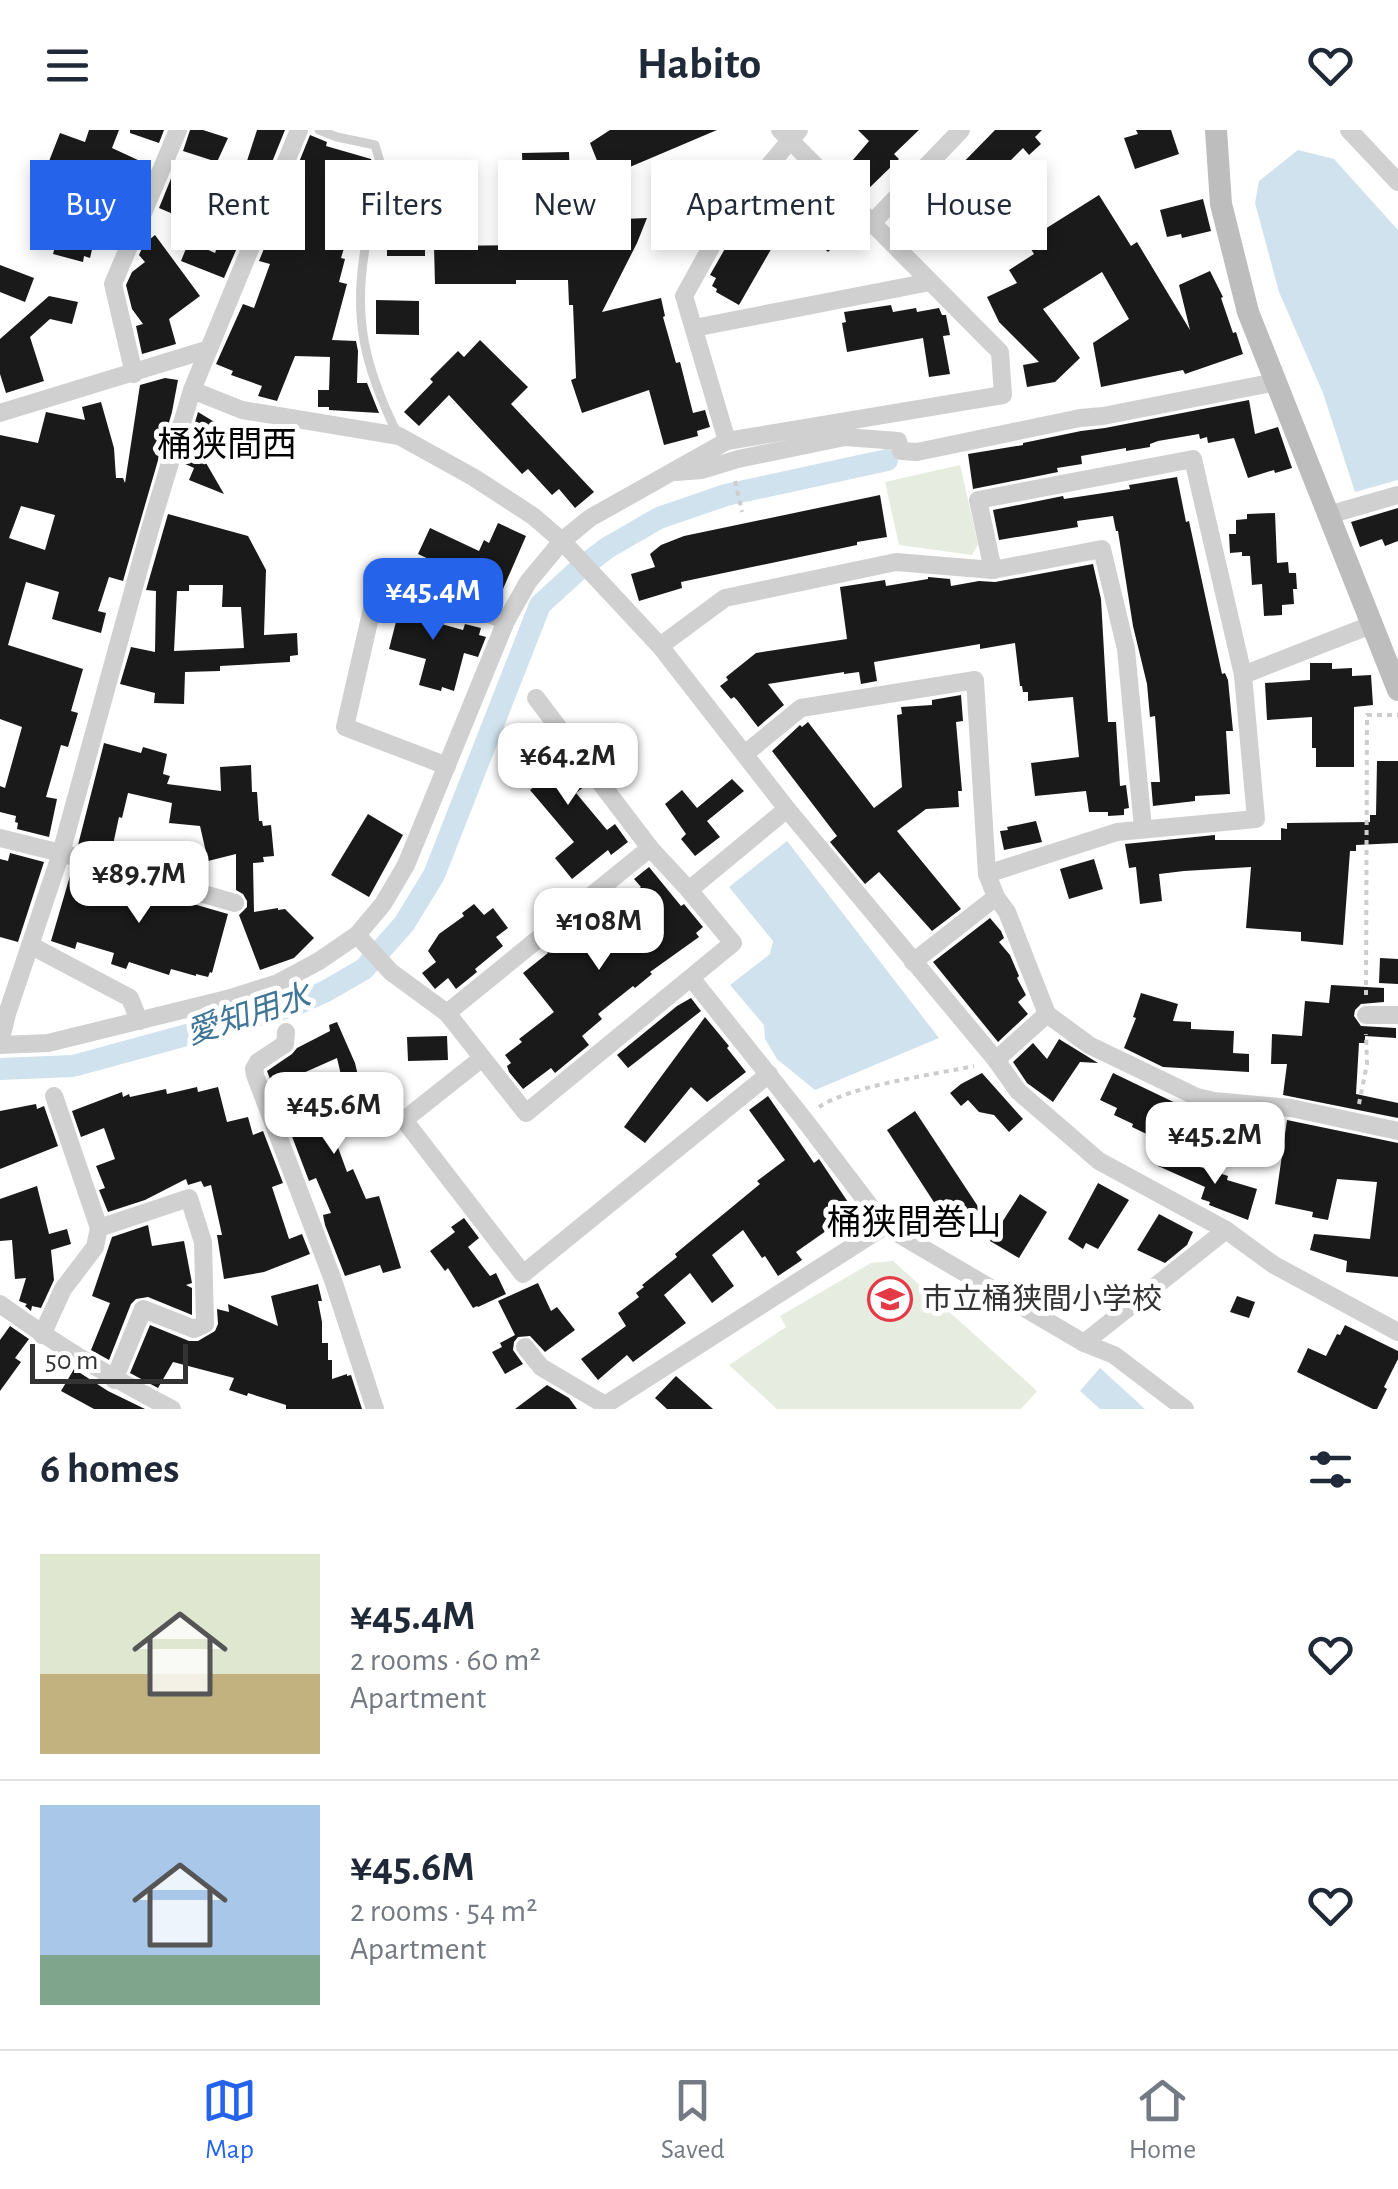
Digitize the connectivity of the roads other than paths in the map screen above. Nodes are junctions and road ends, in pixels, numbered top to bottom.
1 (178, 130) edge
2 (299, 130) edge
3 (319, 130) edge
4 (961, 130) edge
5 (1216, 130) edge
6 (1349, 130) edge
7 (789, 133) edge
8 (1398, 182) edge
9 (872, 223) junction
10 (930, 282) junction
11 (694, 328) junction
12 (209, 349) junction
13 (134, 374) junction
14 (1276, 382) junction
15 (192, 390) junction
16 (0, 413) edge
17 (399, 436) junction
18 (728, 441) junction
19 (667, 473) junction
20 (1398, 495) edge
21 (1328, 515) junction
22 (566, 546) junction
23 (993, 570) junction
24 (506, 621) junction
25 (1371, 625) junction
26 (660, 646) junction
27 (1243, 675) junction
28 (1398, 690) edge
29 (536, 698) dead end
30 (746, 753) junction
31 (447, 766) junction
32 (788, 809) junction
33 (1143, 828) junction
34 (0, 838) edge
35 (650, 848) junction
36 (61, 853) junction
37 (987, 874) junction
38 (689, 890) junction
39 (996, 897) junction
40 (235, 902) dead end
41 (357, 935) junction
42 (30, 945) junction
43 (913, 962) junction
44 (692, 980) junction
45 (447, 1014) junction
46 (1047, 1014) junction
47 (1366, 1015) road end
48 (1398, 1015) edge
49 (139, 1021) junction
50 (286, 1032) dead end
51 (0, 1044) edge
52 (993, 1058) junction
53 (482, 1059) junction
54 (769, 1074) junction
55 (54, 1096) dead end
56 (1398, 1131) edge
57 (884, 1226) junction
58 (98, 1228) junction
59 (1226, 1230) junction
60 (0, 1304) edge
61 (1398, 1332) edge
62 (42, 1334) junction
63 (1084, 1344) junction
64 (525, 1347) dead end
65 (114, 1380) junction
66 (604, 1407) edge
67 (172, 1409) edge
68 (375, 1409) edge
69 (1185, 1409) edge

1 - 13 street
2 - 12 street
3 - 17 lane
4 - 9 street
5 - 14 street
6 - 8 street
7 - 9 street
7 - 11 street
9 - 10 street
10 - 11 street
10 - 18 street
11 - 18 street
12 - 13 street
12 - 15 street
13 - 16 street
14 - 19 street
14 - 21 street
15 - 17 street
15 - 36 street
17 - 22 street
18 - 19 street
19 - 22 street
20 - 21 street
21 - 25 street
22 - 24 street
22 - 26 street
23 - 26 street
23 - 27 street
23 - 33 street
24 - 31 street
24 - 31 street
25 - 27 street
25 - 28 street
26 - 30 street
27 - 33 street
29 - 35 street
30 - 32 street
30 - 37 street
31 - 41 street
32 - 38 street
32 - 43 street
33 - 37 street
34 - 36 street
35 - 38 street
35 - 45 street
36 - 40 street
36 - 42 street
37 - 39 street
38 - 44 street
39 - 43 street
39 - 46 street
41 - 45 street
41 - 49 street
42 - 49 street
42 - 51 street
43 - 52 street
44 - 53 street
44 - 54 street
45 - 53 street
46 - 52 street
46 - 56 street
47 - 48 street
49 - 51 street
50 - 68 street
52 - 59 street
53 - 54 street
54 - 57 street
55 - 58 street
57 - 63 street
57 - 66 street
58 - 62 street
58 - 65 street
59 - 61 street
59 - 63 street
60 - 62 street
62 - 65 street
63 - 69 street
64 - 66 street
65 - 67 street

